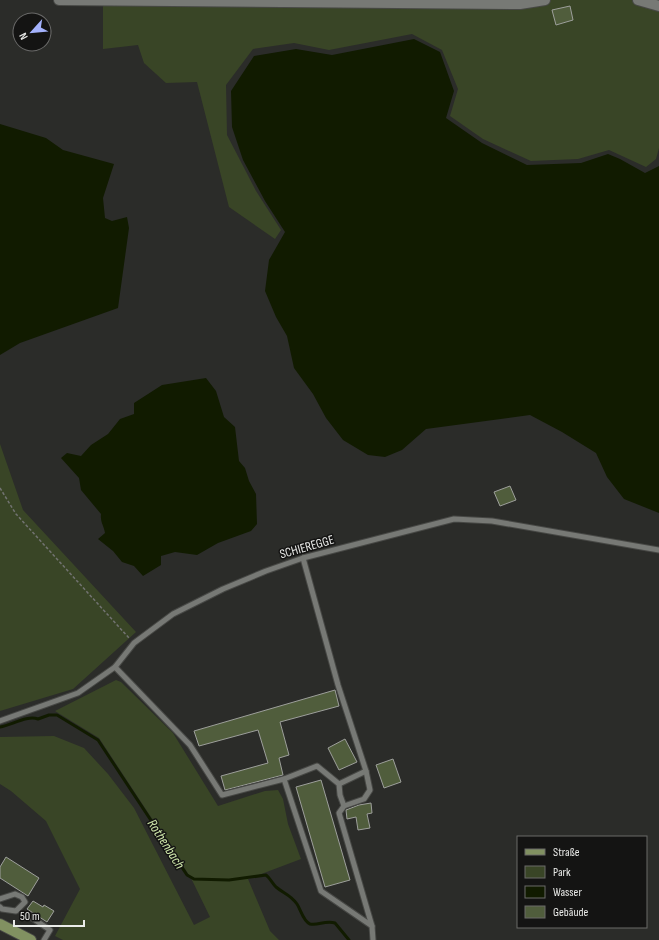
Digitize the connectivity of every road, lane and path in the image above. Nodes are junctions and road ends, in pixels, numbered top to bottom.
1 (59, 0) edge
2 (544, 0) edge
3 (638, 0) edge
4 (659, 6) edge
5 (0, 488) edge
6 (659, 550) edge
7 (303, 558) junction
8 (134, 644) junction
9 (115, 667) junction
10 (0, 721) edge
11 (366, 772) junction
12 (284, 779) junction
13 (339, 784) junction
14 (344, 806) junction
15 (0, 899) edge
16 (0, 907) edge
17 (29, 916) dead end
18 (0, 924) edge
19 (372, 926) junction
20 (31, 940) edge
21 (44, 940) edge
22 (373, 940) edge

1 - 2 street
3 - 4 street
5 - 8 path
6 - 7 lane, SCHIEREGGE
7 - 8 lane, SCHIEREGGE
7 - 11 lane
8 - 9 lane, SCHIEREGGE
9 - 10 lane, SCHIEREGGE
9 - 12 lane
11 - 13 lane
11 - 14 lane
12 - 13 lane
12 - 19 lane
13 - 14 lane
14 - 19 lane
15 - 16 lane
17 - 21 lane
18 - 20 street
19 - 22 lane

